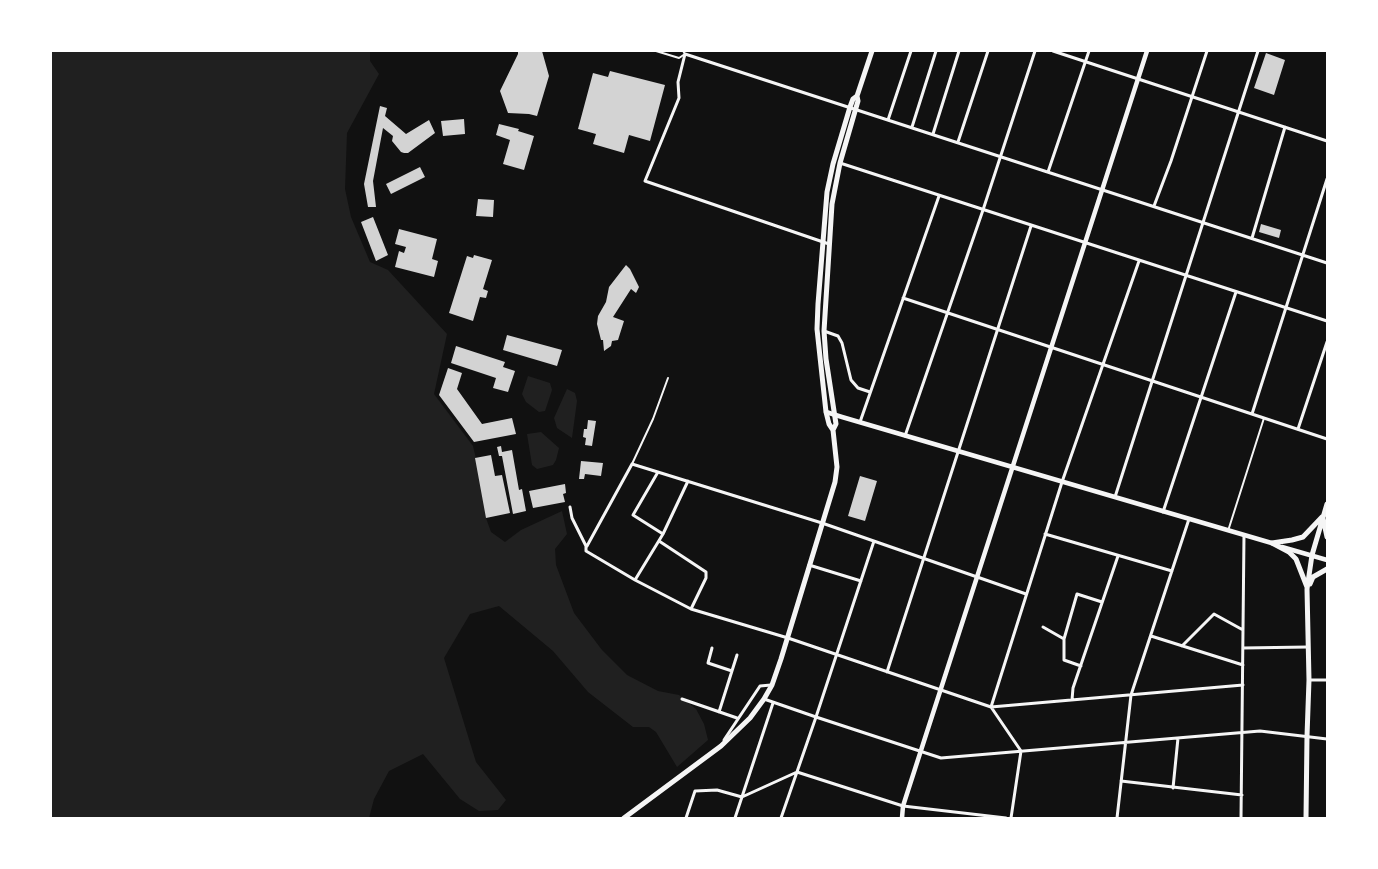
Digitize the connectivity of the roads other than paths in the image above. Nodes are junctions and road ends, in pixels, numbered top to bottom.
1 (656, 51) edge
2 (872, 51) edge
3 (910, 51) edge
4 (936, 51) edge
5 (959, 51) edge
6 (988, 51) edge
7 (1035, 51) edge
8 (1053, 51) edge
9 (1089, 51) edge
10 (1147, 51) edge
11 (1207, 51) edge
12 (1258, 51) edge
13 (684, 53) edge
14 (1085, 62) junction
15 (1138, 79) junction
16 (1192, 97) junction
17 (853, 108) junction
18 (1239, 112) junction
19 (888, 120) junction
20 (912, 128) junction
21 (1285, 128) junction
22 (933, 134) junction
23 (1327, 141) edge
24 (958, 142) junction
25 (1001, 156) junction
26 (840, 163) junction
27 (1048, 172) junction
28 (1327, 179) edge
29 (1102, 190) junction
30 (939, 196) junction
31 (1154, 206) junction
32 (983, 210) junction
33 (1204, 223) junction
34 (1031, 226) junction
35 (1252, 238) junction
36 (1085, 243) junction
37 (825, 244) junction
38 (1302, 255) junction
39 (1139, 260) junction
40 (1327, 263) edge
41 (1187, 276) junction
42 (1236, 292) junction
43 (903, 298) junction
44 (1286, 308) junction
45 (947, 312) junction
46 (1327, 321) edge
47 (997, 329) junction
48 (824, 332) junction
49 (1327, 342) edge
50 (1051, 347) junction
51 (1103, 364) junction
52 (668, 378) dead end
53 (1153, 381) junction
54 (870, 392) junction
55 (1201, 397) junction
56 (826, 412) junction
57 (834, 414) junction
58 (1252, 414) junction
59 (1264, 418) junction
60 (860, 422) junction
61 (833, 430) junction
62 (1298, 430) junction
63 (905, 436) junction
64 (1327, 439) edge
65 (958, 451) junction
66 (632, 464) junction
67 (1012, 467) junction
68 (658, 472) junction
69 (688, 481) junction
70 (1062, 482) junction
71 (1115, 497) junction
72 (1327, 504) edge
73 (570, 507) dead end
74 (1163, 512) junction
75 (1322, 516) junction
76 (1189, 519) junction
77 (822, 523) junction
78 (1228, 530) junction
79 (663, 534) junction
80 (1045, 534) junction
81 (1244, 535) junction
82 (1327, 537) edge
83 (659, 541) junction
84 (874, 541) junction
85 (1272, 543) junction
86 (586, 546) junction
87 (1312, 555) junction
88 (1118, 556) junction
89 (924, 558) junction
90 (1327, 560) edge
91 (810, 565) junction
92 (1327, 569) edge
93 (1172, 571) junction
94 (977, 577) junction
95 (635, 580) junction
96 (861, 581) junction
97 (1307, 589) junction
98 (1026, 594) junction
99 (1102, 602) junction
100 (691, 609) junction
101 (1043, 627) dead end
102 (1243, 630) junction
103 (1151, 636) junction
104 (788, 638) junction
105 (1064, 639) junction
106 (1182, 646) junction
107 (712, 648) dead end
108 (1243, 648) junction
109 (1309, 648) junction
110 (737, 655) dead end
111 (836, 655) junction
112 (1243, 665) junction
113 (1080, 666) junction
114 (732, 671) junction
115 (888, 672) junction
116 (1309, 680) junction
117 (1327, 680) edge
118 (772, 685) junction
119 (1243, 685) junction
120 (940, 690) junction
121 (1131, 695) junction
122 (682, 698) dead end
123 (764, 699) junction
124 (1072, 700) junction
125 (773, 703) junction
126 (991, 707) junction
127 (719, 712) junction
128 (816, 717) junction
129 (738, 718) junction
130 (1242, 732) junction
131 (1307, 736) junction
132 (1178, 738) junction
133 (1327, 739) edge
134 (1126, 742) junction
135 (721, 746) junction
136 (1022, 751) junction
137 (921, 752) junction
138 (797, 772) junction
139 (1121, 781) junction
140 (1173, 788) junction
141 (1242, 795) junction
142 (742, 797) junction
143 (903, 806) junction
144 (956, 812) junction
145 (624, 818) edge
146 (686, 818) edge
147 (735, 818) edge
148 (781, 818) edge
149 (902, 818) edge
150 (956, 818) edge
151 (1006, 818) edge
152 (1011, 818) edge
153 (1117, 818) edge
154 (1241, 818) edge
155 (1306, 818) edge

1 - 13 lane
2 - 17 main road
3 - 19 street
4 - 20 street
5 - 22 street
6 - 24 street
7 - 25 street
8 - 14 street
9 - 14 street
10 - 15 street
11 - 16 street
12 - 18 street
13 - 17 street
13 - 37 street
14 - 15 street
14 - 27 street
15 - 16 street
15 - 29 street
16 - 18 street
16 - 31 street
17 - 19 street
17 - 26 main road
17 - 37 main road
18 - 21 street
18 - 33 street
19 - 20 street
20 - 22 street
21 - 23 street
21 - 35 street
22 - 24 street
24 - 25 street
25 - 27 street
25 - 32 street
26 - 30 street
26 - 37 main road
27 - 29 street
28 - 38 street
29 - 31 street
29 - 36 street
30 - 32 street
30 - 43 street
31 - 33 street
32 - 34 street
32 - 45 street
33 - 35 street
33 - 41 street
34 - 36 street
34 - 47 street
35 - 38 street
36 - 39 street
36 - 50 street
37 - 48 main road
37 - 56 main road
38 - 40 street
38 - 44 street
39 - 41 street
39 - 51 street
41 - 42 street
41 - 53 street
42 - 44 street
42 - 55 street
43 - 45 street
43 - 54 street
44 - 46 street
44 - 58 street
45 - 47 street
45 - 63 street
47 - 50 street
47 - 65 street
48 - 54 street
48 - 57 main road
49 - 62 street
50 - 51 street
50 - 67 street
51 - 53 street
51 - 70 street
52 - 66 lane
53 - 55 street
53 - 71 street
54 - 60 street
55 - 58 street
55 - 74 street
56 - 57 street
56 - 61 main road
57 - 60 street
57 - 61 main road
58 - 59 street
59 - 62 street
59 - 78 lane
60 - 63 street
61 - 77 main road
62 - 64 street
63 - 65 street
65 - 67 street
65 - 89 street
66 - 68 street
66 - 86 street
67 - 70 street
67 - 94 street
68 - 69 street
68 - 79 street
69 - 77 street
69 - 79 street
70 - 71 street
70 - 80 street
71 - 74 street
72 - 75 main road
73 - 86 street
74 - 76 street
75 - 82 main road
75 - 85 main road
75 - 87 main road
76 - 78 street
76 - 93 street
77 - 84 street
77 - 91 main road
78 - 81 street
79 - 83 street
80 - 88 street
80 - 98 street
81 - 85 street
81 - 102 street
83 - 95 street
83 - 100 street
84 - 89 street
84 - 96 street
85 - 87 street
85 - 97 main road
86 - 95 street
87 - 90 street
87 - 97 main road
88 - 93 street
88 - 99 street
89 - 94 street
89 - 115 street
91 - 96 street
91 - 104 main road
92 - 97 main road
93 - 103 street
94 - 98 street
94 - 120 street
95 - 100 street
96 - 111 street
97 - 109 main road
98 - 126 street
99 - 105 street
99 - 113 street
100 - 104 street
101 - 105 street
102 - 106 street
102 - 108 street
103 - 106 street
103 - 121 street
104 - 111 street
104 - 118 main road
105 - 113 street
106 - 112 street
107 - 114 street
108 - 109 street
108 - 112 street
109 - 116 main road
110 - 114 street
111 - 115 street
111 - 128 street
112 - 119 street
113 - 124 street
114 - 127 street
115 - 120 street
116 - 117 street
116 - 131 main road
118 - 123 main road
118 - 129 street
119 - 121 street
119 - 130 street
120 - 126 street
120 - 137 street
121 - 124 street
121 - 134 street
122 - 127 street
123 - 125 street
123 - 135 main road
124 - 126 street
125 - 128 street
125 - 142 street
126 - 136 street
127 - 129 street
128 - 137 street
128 - 138 street
129 - 135 street
130 - 131 street
130 - 132 street
130 - 141 street
131 - 133 street
131 - 155 main road
132 - 134 street
132 - 140 street
134 - 136 street
134 - 139 street
135 - 145 main road
136 - 137 street
136 - 152 street
137 - 143 street
138 - 142 street
138 - 143 street
138 - 148 street
139 - 140 street
139 - 153 street
140 - 141 street
141 - 154 street
142 - 146 street
142 - 147 street
143 - 144 street
143 - 149 street
144 - 150 street
144 - 151 street

